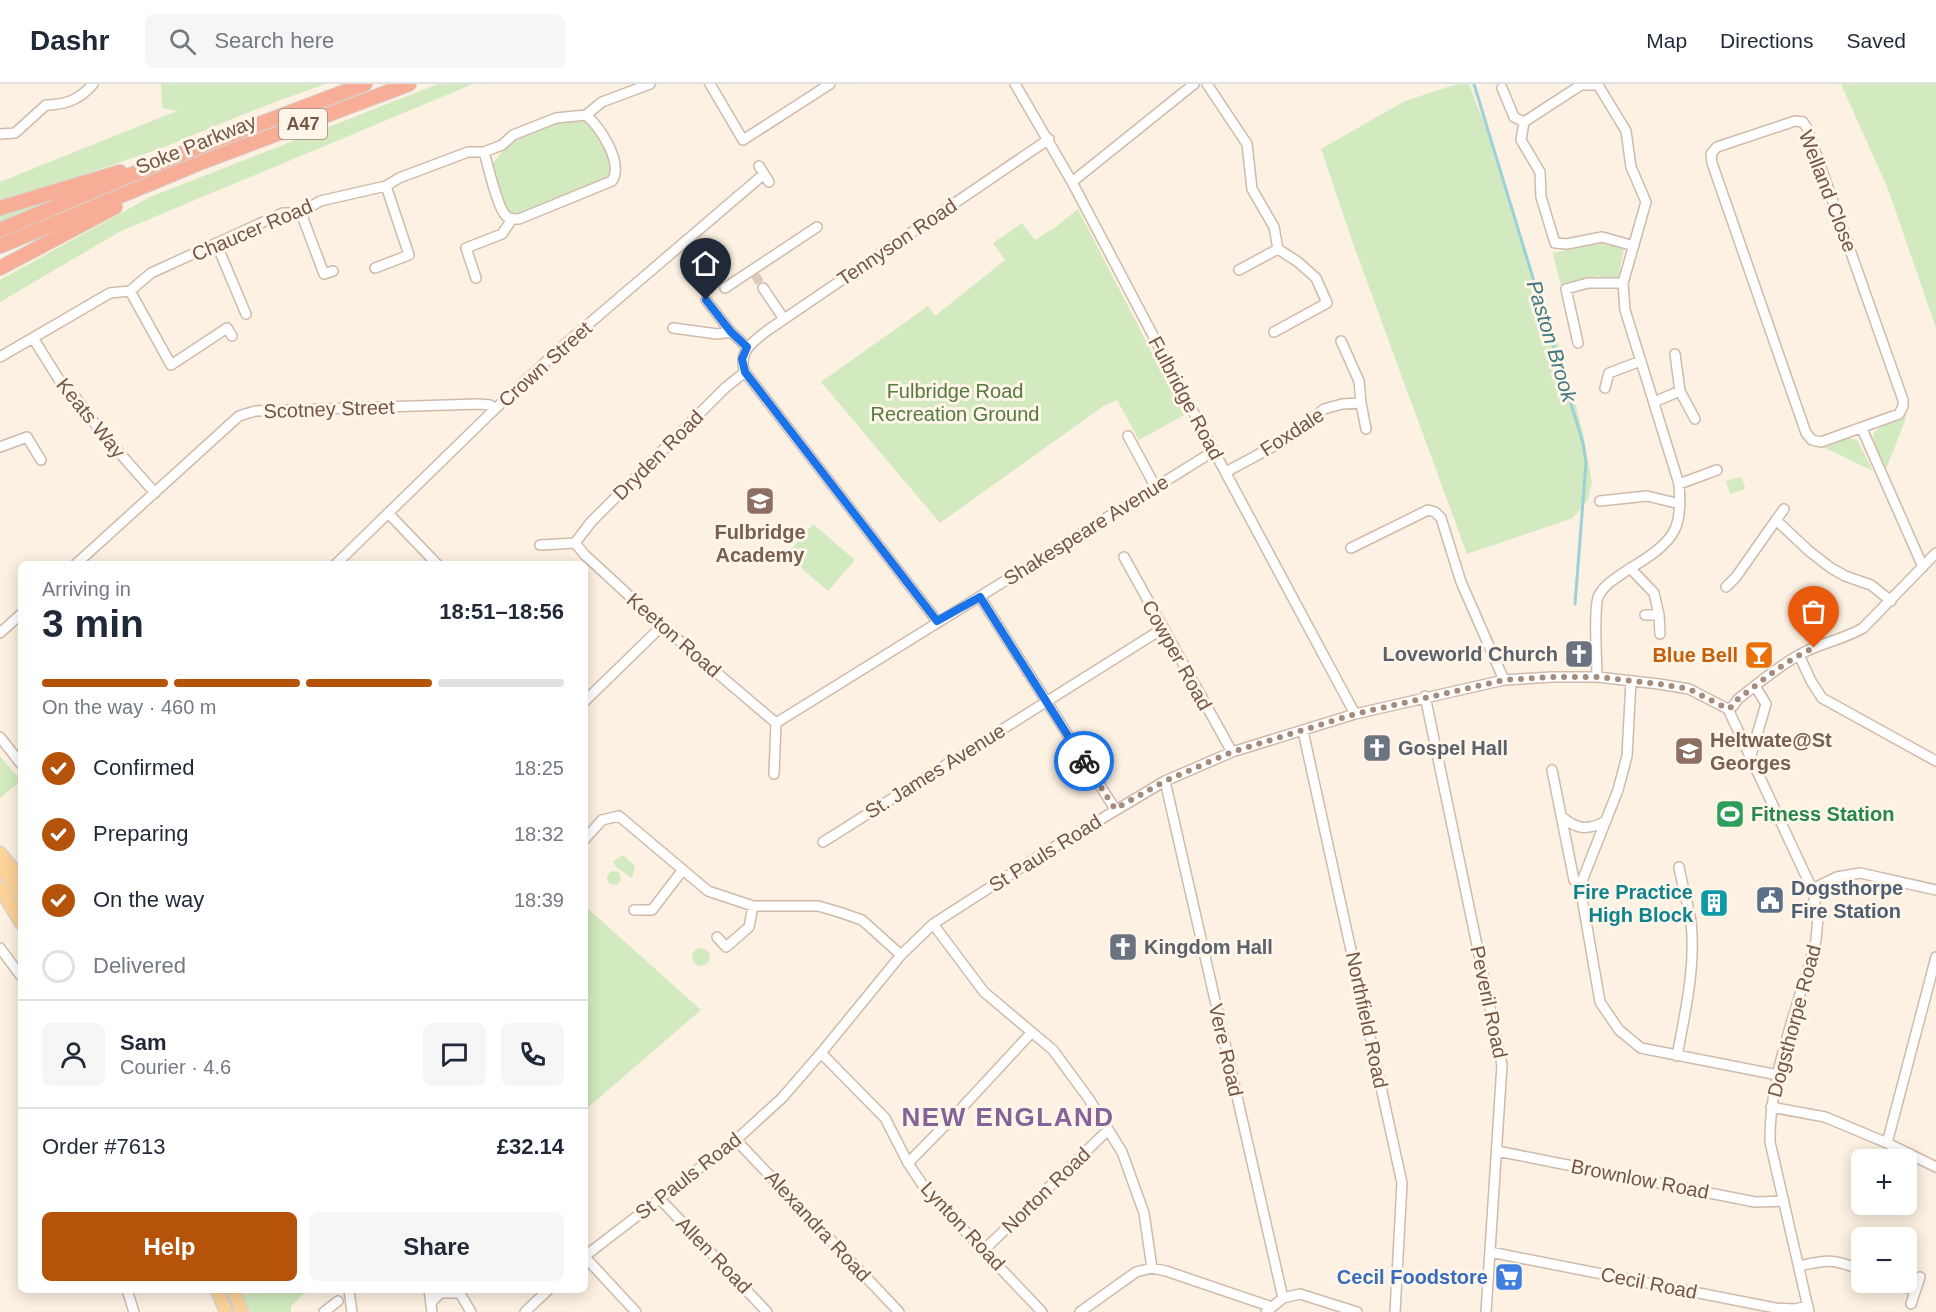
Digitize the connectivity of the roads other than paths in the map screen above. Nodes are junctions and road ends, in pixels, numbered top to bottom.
1 (93, 84) edge
2 (365, 84) edge
3 (410, 84) edge
4 (650, 84) edge
5 (710, 84) edge
6 (830, 84) edge
7 (1015, 84) edge
8 (1194, 84) edge
9 (1207, 84) edge
10 (1598, 85) edge
11 (1502, 88) dead end
12 (586, 115) junction
13 (1524, 122) junction
14 (0, 134) edge
15 (1049, 139) junction
16 (188, 151) junction
17 (484, 152) junction
18 (197, 164) junction
19 (764, 174) dead end
20 (1072, 182) junction
21 (386, 186) junction
22 (0, 208) edge
23 (301, 213) junction
24 (512, 219) junction
25 (817, 227) dead end
26 (0, 230) edge
27 (216, 243) junction
28 (0, 246) edge
29 (1634, 246) junction
30 (1278, 249) junction
31 (0, 268) edge
32 (375, 268) dead end
33 (1239, 270) dead end
34 (476, 278) dead end
35 (1623, 283) junction
36 (328, 284) dead end
37 (725, 288) dead end
38 (763, 288) tunnel mouth
39 (130, 291) junction
40 (706, 300) dead end
41 (242, 304) junction
42 (232, 308) dead end
43 (246, 314) dead end
44 (784, 319) junction
45 (673, 328) dead end
46 (731, 332) junction
47 (1274, 332) dead end
48 (232, 336) dead end
49 (33, 338) junction
50 (1341, 341) dead end
51 (1578, 343) dead end
52 (747, 347) junction
53 (1675, 354) dead end
54 (0, 357) edge
55 (1641, 362) junction
56 (745, 372) junction
57 (1605, 388) dead end
58 (1680, 391) junction
59 (1654, 402) junction
60 (1360, 403) junction
61 (495, 409) junction
62 (1695, 419) dead end
63 (1366, 429) dead end
64 (1862, 429) junction
65 (1128, 436) dead end
66 (0, 447) edge
67 (1214, 451) junction
68 (41, 460) dead end
69 (1718, 470) dead end
70 (1226, 472) junction
71 (1679, 484) junction
72 (1155, 486) junction
73 (155, 493) junction
74 (1600, 501) dead end
75 (1680, 504) junction
76 (1784, 509) dead end
77 (387, 513) junction
78 (1776, 520) junction
79 (575, 543) junction
80 (540, 545) dead end
81 (1351, 548) dead end
82 (1936, 553) edge
83 (1124, 557) dead end
84 (79, 561) edge
85 (339, 561) edge
86 (434, 561) edge
87 (1923, 567) junction
88 (1630, 568) junction
89 (1726, 587) dead end
90 (980, 597) junction
91 (1891, 601) junction
92 (1645, 615) dead end
93 (1659, 615) junction
94 (18, 617) edge
95 (937, 621) junction
96 (662, 626) junction
97 (1162, 629) junction
98 (0, 633) edge
99 (1660, 634) dead end
100 (1798, 655) junction
101 (1598, 677) junction
102 (1504, 680) junction
103 (1631, 681) junction
104 (1755, 686) junction
105 (1425, 696) junction
106 (588, 698) edge
107 (1047, 701) junction
108 (1728, 709) junction
109 (1355, 714) junction
110 (776, 723) junction
111 (1303, 731) junction
112 (0, 737) edge
113 (1232, 752) junction
114 (1751, 755) junction
115 (18, 760) edge
116 (1936, 761) edge
117 (1552, 770) dead end
118 (774, 774) dead end
119 (1165, 781) junction
120 (1115, 809) junction
121 (1561, 816) junction
122 (1604, 822) junction
123 (588, 835) edge
124 (823, 842) dead end
125 (0, 853) edge
126 (0, 864) edge
127 (1678, 867) dead end
128 (682, 871) junction
129 (18, 875) edge
130 (1580, 886) junction
131 (0, 888) edge
132 (1812, 890) junction
133 (1936, 890) edge
134 (15, 900) edge
135 (753, 906) junction
136 (634, 910) dead end
137 (933, 924) junction
138 (717, 937) dead end
139 (0, 948) edge
140 (901, 955) junction
141 (1936, 957) edge
142 (18, 972) edge
143 (1032, 1032) junction
144 (821, 1053) junction
145 (1677, 1056) junction
146 (1778, 1075) junction
147 (1772, 1107) junction
148 (1108, 1130) junction
149 (736, 1140) junction
150 (1887, 1143) junction
151 (1497, 1151) junction
152 (908, 1162) junction
153 (1936, 1167) edge
154 (660, 1199) junction
155 (1784, 1201) junction
156 (984, 1250) junction
157 (1490, 1252) junction
158 (588, 1255) edge
159 (588, 1260) edge
160 (1799, 1266) junction
161 (1851, 1266) edge
162 (1152, 1269) junction
163 (1920, 1277) dead end
164 (1917, 1285) edge
165 (128, 1293) edge
166 (218, 1293) edge
167 (234, 1293) edge
168 (349, 1293) edge
169 (430, 1293) edge
170 (440, 1293) edge
171 (460, 1293) edge
172 (545, 1293) edge
173 (1914, 1293) edge
174 (1282, 1298) junction
175 (338, 1302) dead end
176 (1911, 1304) dead end
177 (432, 1308) edge
178 (1809, 1309) edge
179 (1269, 1310) edge
180 (134, 1312) edge
181 (226, 1312) edge
182 (242, 1312) edge
183 (324, 1312) edge
184 (352, 1312) edge
185 (471, 1312) edge
186 (525, 1312) edge
187 (636, 1312) edge
188 (767, 1312) edge
189 (899, 1312) edge
190 (1042, 1312) edge
191 (1080, 1312) edge
192 (1357, 1312) edge
193 (1395, 1312) edge
194 (1486, 1312) edge

1 - 14 street
2 - 16 highway, Soke Parkway / A47
3 - 18 highway, Soke Parkway / A47
4 - 12 street, Chaucer Road
5 - 6 street
7 - 15 street, Fulbridge Road
8 - 20 street
9 - 30 street
10 - 13 street
10 - 29 street
11 - 13 street
12 - 17 street, Chaucer Road
12 - 24 street
13 - 29 street
15 - 20 street, Fulbridge Road
15 - 44 street, Tennyson Road
16 - 22 highway, A47
16 - 26 highway, Soke Parkway / A47
17 - 21 street, Chaucer Road
17 - 24 street
18 - 28 highway, Soke Parkway / A47
18 - 31 highway, A47
19 - 61 street, Crown Street
20 - 67 street, Fulbridge Road
21 - 23 street, Chaucer Road
21 - 32 street
23 - 27 street, Chaucer Road
23 - 36 street
24 - 34 street
25 - 37 street
27 - 39 street, Chaucer Road
27 - 41 street
29 - 35 street
30 - 33 street
30 - 47 street
35 - 51 street
35 - 55 street
38 - 44 street
39 - 48 street
39 - 49 street, Chaucer Road
40 - 46 street
41 - 42 street
41 - 43 street
44 - 52 street, Tennyson Road
45 - 46 street
46 - 52 street
49 - 54 street, Chaucer Road
49 - 73 street, Keats Way
50 - 60 street
52 - 56 street
53 - 58 street
55 - 57 street
55 - 59 street
56 - 79 street, Dryden Road
56 - 95 street
58 - 59 street
58 - 62 street
59 - 71 street
60 - 63 street
60 - 70 street, Foxdale
61 - 73 street, Scotney Street
61 - 77 street, Crown Street
64 - 64 street, Welland Close
64 - 87 street
65 - 72 street
66 - 68 street
67 - 70 street, Fulbridge Road
67 - 72 street, Shakespeare Avenue
69 - 71 street
70 - 109 street, Fulbridge Road
71 - 75 street
72 - 90 street, Shakespeare Avenue
73 - 84 street, Scotney Street
74 - 75 street
75 - 88 street
76 - 78 street
77 - 85 street, Crown Street
77 - 86 street
78 - 89 street
78 - 91 street
79 - 80 street
79 - 96 street, Keeton Road
81 - 102 street
82 - 87 street
83 - 97 street, Cowper Road
87 - 91 street
88 - 93 street
88 - 101 street
90 - 95 street, Shakespeare Avenue
90 - 107 street
91 - 100 street
92 - 93 street
93 - 99 street
94 - 98 street
95 - 110 street, Shakespeare Avenue
96 - 106 street
96 - 110 street, Keeton Road
97 - 107 street, St. James Avenue
97 - 113 street, Cowper Road
100 - 104 street
100 - 116 street
101 - 102 street, St Pauls Road
101 - 103 street, St Pauls Road
102 - 105 street, St Pauls Road
103 - 108 street, St Pauls Road
103 - 122 street
104 - 108 street
104 - 114 street
105 - 109 street, St Pauls Road
105 - 151 street, Peveril Road
107 - 120 street
107 - 124 street, St. James Avenue
108 - 114 street, Dogsthorpe Road
109 - 111 street, St Pauls Road
110 - 118 street
111 - 113 street, St Pauls Road
111 - 193 street, Northfield Road
112 - 115 street
113 - 119 street, St Pauls Road
114 - 132 street, Dogsthorpe Road
117 - 121 street
119 - 120 street, St Pauls Road
119 - 174 street, Vere Road
120 - 137 street, St Pauls Road
121 - 122 street
121 - 130 street
122 - 130 street
123 - 128 street
125 - 129 main road
126 - 134 main road
127 - 145 street
128 - 135 street
128 - 136 street
130 - 145 street
131 - 134 main road
132 - 133 street
132 - 146 street, Dogsthorpe Road
135 - 138 street
135 - 140 street
137 - 140 street, St Pauls Road
137 - 143 street
139 - 142 street
140 - 144 street, St Pauls Road
141 - 150 street
143 - 148 street
143 - 152 street
144 - 149 street, St Pauls Road
144 - 152 street, Lynton Road
145 - 146 street
146 - 147 street, Dogsthorpe Road
147 - 150 street
147 - 155 street, Dogsthorpe Road
148 - 156 street, Norton Road
148 - 162 street
149 - 154 street, St Pauls Road
149 - 189 street, Alexandra Road
150 - 153 street
151 - 155 street, Brownlow Road
151 - 157 street, Peveril Road
152 - 156 street, Lynton Road
154 - 158 street, St Pauls Road
154 - 188 street, Allen Road
155 - 160 street, Dogsthorpe Road
156 - 190 street, Lynton Road
157 - 178 street, Cecil Road
157 - 194 street, Peveril Road
159 - 187 street
160 - 161 street
160 - 178 street, Dogsthorpe Road
162 - 179 street
162 - 191 street
163 - 164 street
165 - 180 street
166 - 181 main road
167 - 182 main road
168 - 184 street
169 - 177 street
170 - 177 street
171 - 185 street
172 - 186 street
173 - 176 street
174 - 179 street
174 - 192 street
175 - 183 street

